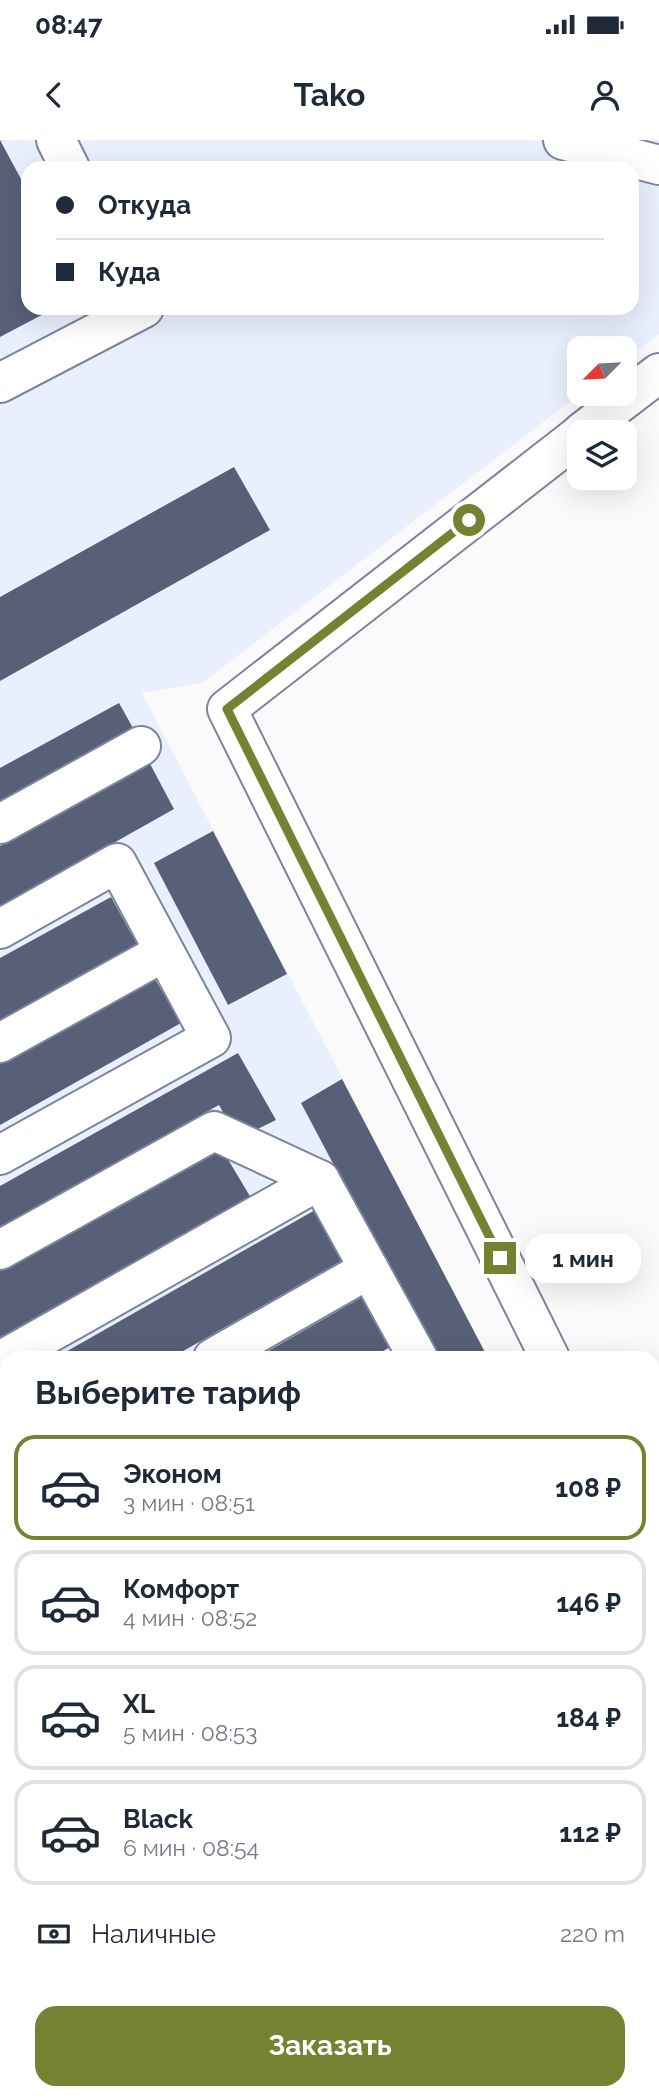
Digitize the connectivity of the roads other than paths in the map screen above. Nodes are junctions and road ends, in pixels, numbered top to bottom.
1 (56, 140) edge
2 (564, 140) edge
3 (67, 161) edge
4 (659, 165) edge
5 (131, 315) edge
6 (659, 373) edge
7 (0, 383) edge
8 (598, 420) edge
9 (567, 444) edge
10 (141, 746) dead end
11 (0, 824) edge
12 (0, 929) edge
13 (164, 952) junction
14 (0, 1043) edge
15 (0, 1155) edge
16 (320, 1180) junction
17 (0, 1251) edge
18 (369, 1269) junction
19 (18, 1351) edge
20 (225, 1351) edge
21 (414, 1351) edge
22 (547, 1351) edge

1 - 3 lane
2 - 4 lane
5 - 7 lane
6 - 8 lane
9 - 22 lane
10 - 11 lane
12 - 13 lane
13 - 14 lane
13 - 15 lane
16 - 17 lane
16 - 18 lane
16 - 19 lane
18 - 20 lane
18 - 21 lane

